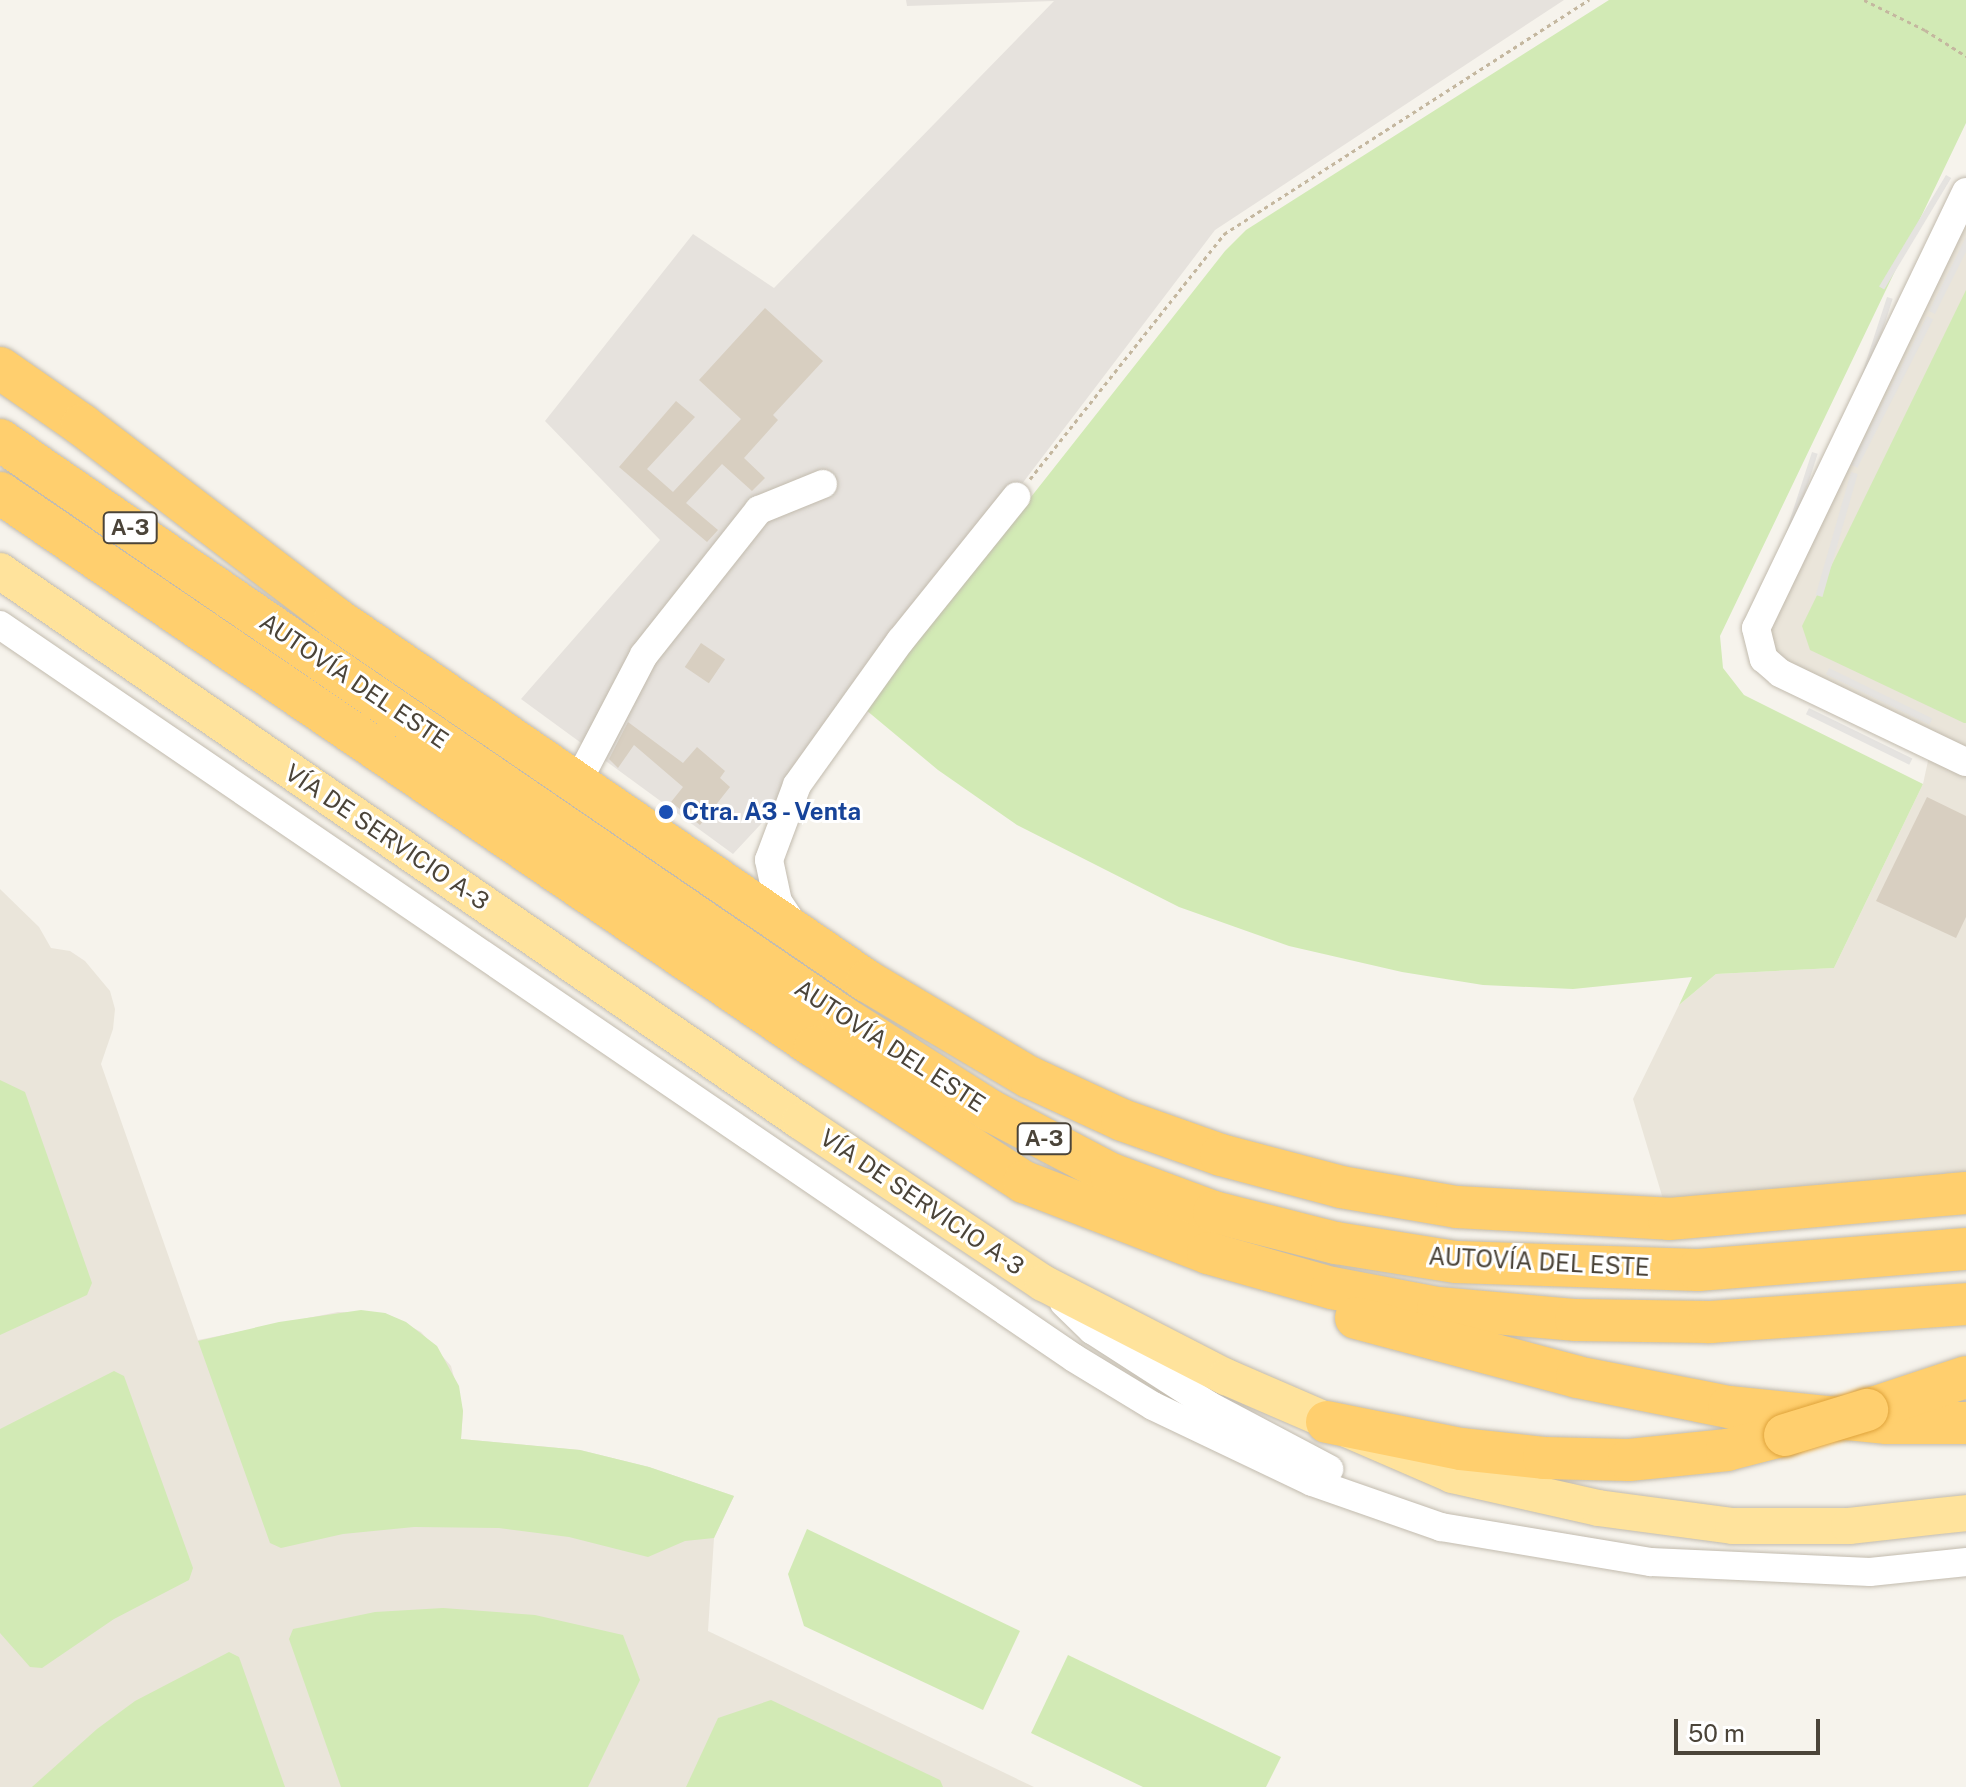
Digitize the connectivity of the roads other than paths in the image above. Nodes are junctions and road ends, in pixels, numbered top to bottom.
1 (1966, 192) edge
2 (0, 368) edge
3 (0, 440) edge
4 (823, 484) dead end
5 (775, 486) dead end
6 (0, 493) edge
7 (1016, 497) road end
8 (759, 510) junction
9 (0, 571) edge
10 (0, 625) edge
11 (1966, 762) edge
12 (577, 783) junction
13 (769, 860) junction
14 (696, 864) junction
15 (801, 935) junction
16 (1024, 1182) junction
17 (1966, 1193) edge
18 (1966, 1249) edge
19 (1043, 1283) junction
20 (1966, 1304) edge
21 (1966, 1377) edge
22 (1327, 1422) junction
23 (1966, 1423) edge
24 (1966, 1513) edge
25 (1521, 1540) junction
26 (1966, 1562) edge

1 - 11 street
2 - 12 highway
3 - 18 highway, AUTOVÍA DEL ESTE / A-3
4 - 8 street
5 - 8 street
6 - 16 highway, AUTOVÍA DEL ESTE / A-3
7 - 13 street
8 - 12 street
9 - 19 main road, VÍA DE SERVICIO A-3
10 - 25 street
12 - 14 highway
13 - 14 street
13 - 15 street
14 - 15 highway
15 - 17 highway
16 - 20 highway, AUTOVÍA DEL ESTE / A-3
16 - 23 highway
19 - 22 main road, VÍA DE SERVICIO A-3
19 - 25 street
21 - 22 highway, bridge
22 - 24 main road, VÍA DE SERVICIO A-3
25 - 26 street

